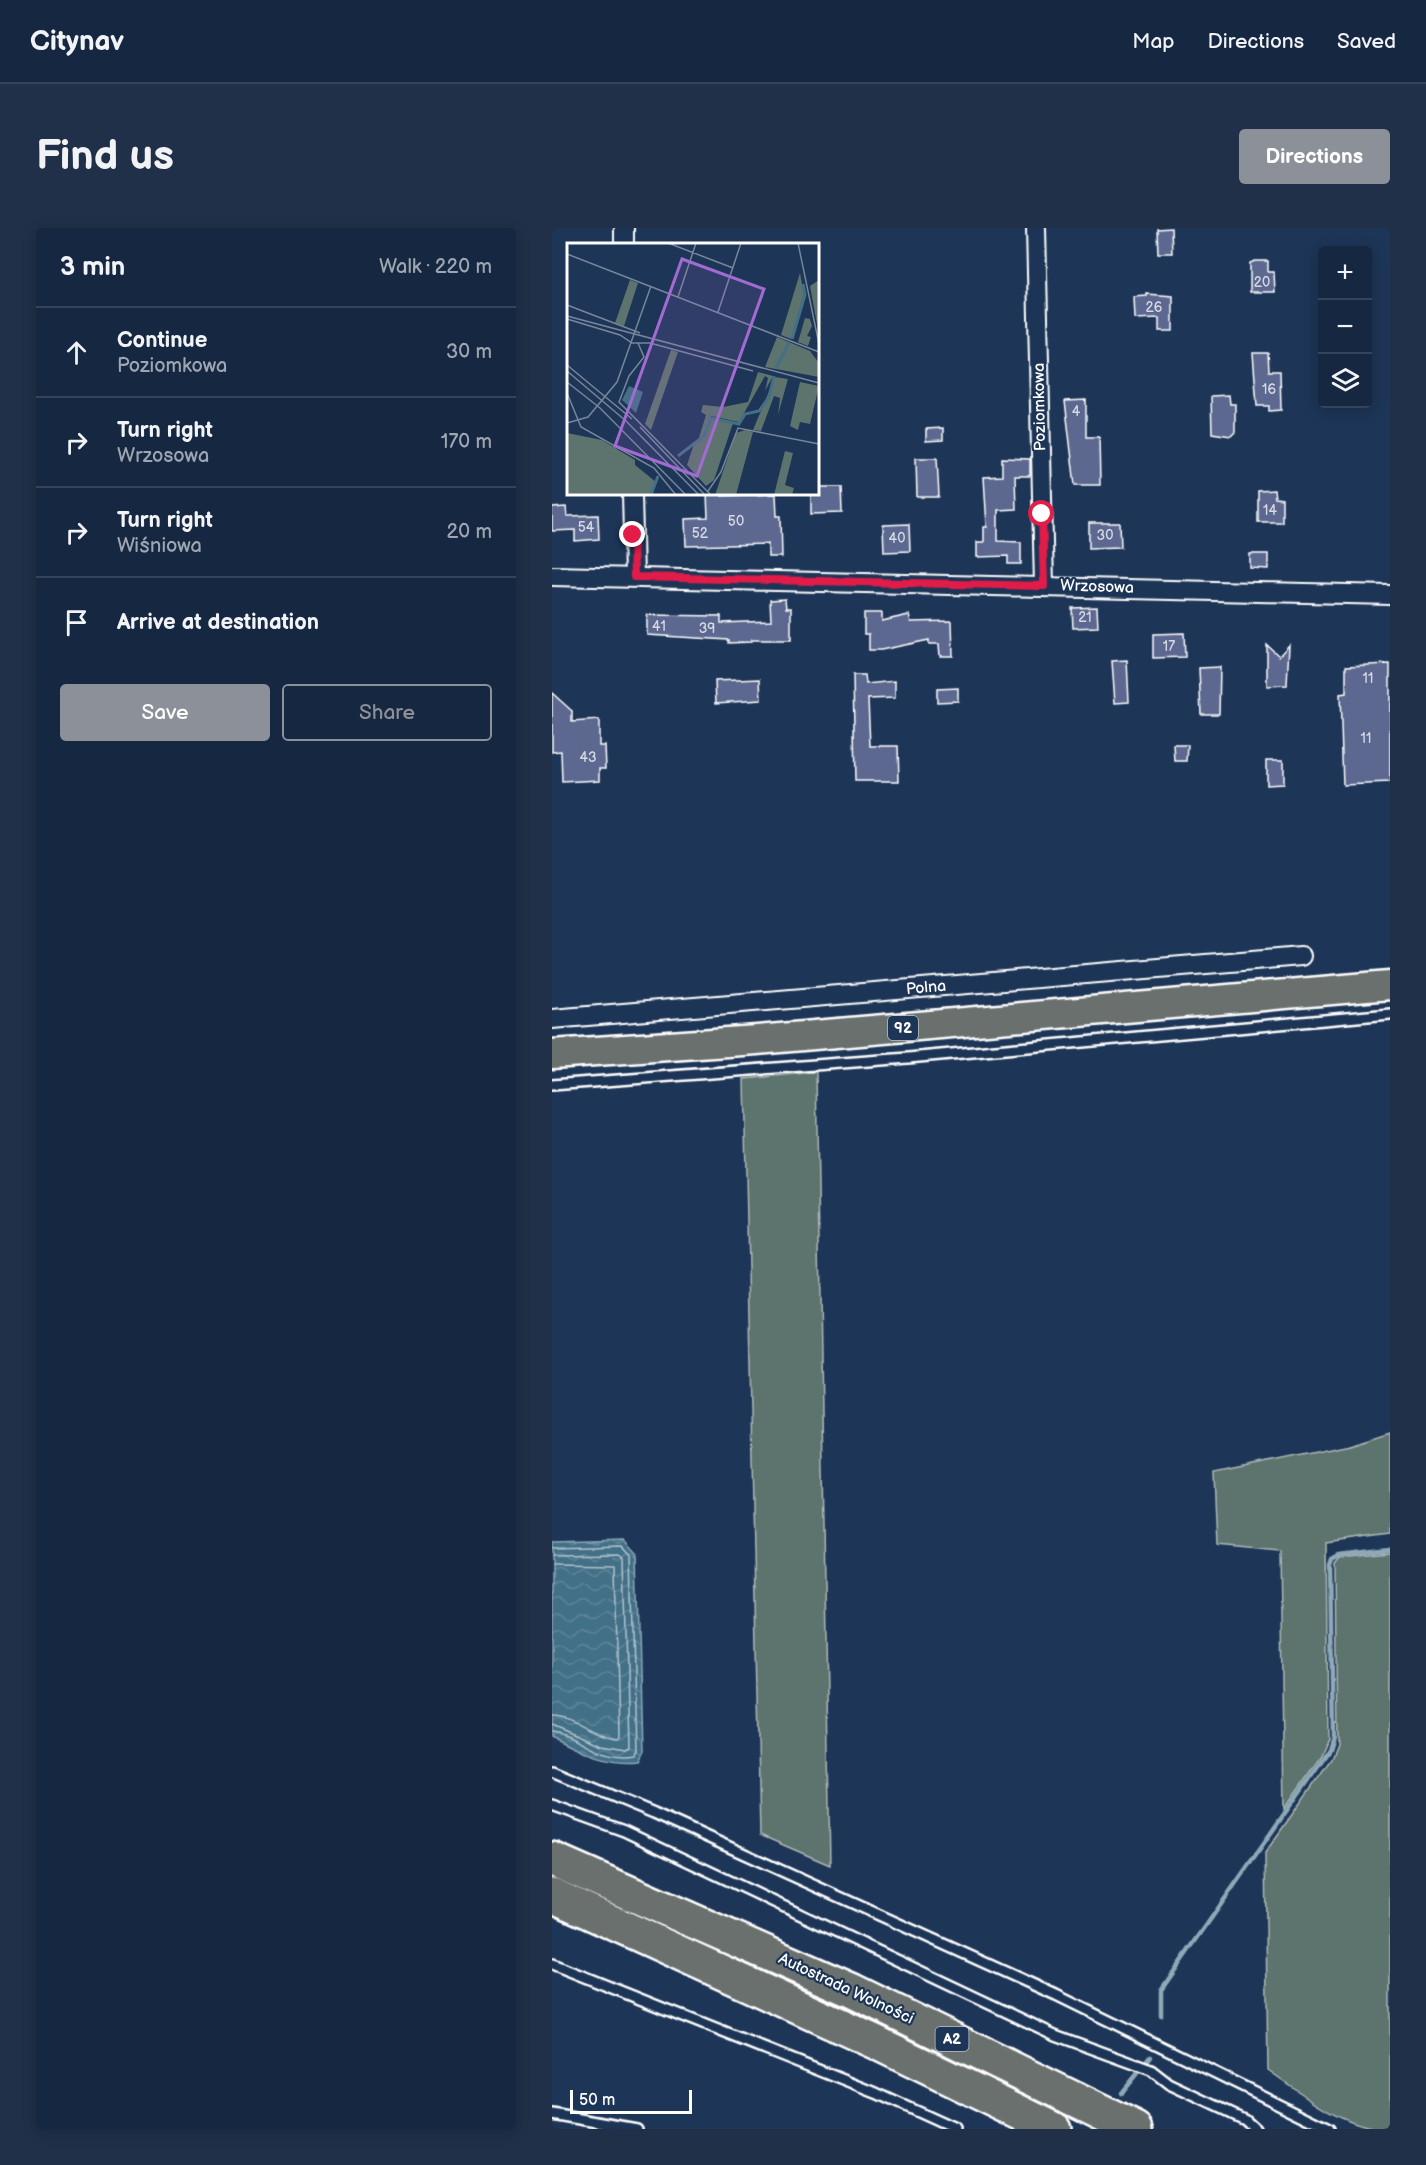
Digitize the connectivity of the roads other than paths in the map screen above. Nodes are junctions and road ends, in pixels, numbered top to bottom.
1 (1036, 228) edge
2 (632, 495) edge
3 (552, 576) edge
4 (634, 577) junction
5 (1044, 586) junction
6 (1390, 595) edge
7 (1301, 956) dead end
8 (1390, 985) edge
9 (1390, 1014) edge
10 (552, 1019) edge
11 (552, 1054) edge
12 (552, 1085) edge
13 (552, 1771) edge
14 (552, 1804) edge
15 (552, 1859) edge
16 (552, 1895) edge
17 (552, 1964) edge
18 (552, 2114) edge
19 (637, 2129) edge
20 (955, 2129) edge
21 (1054, 2129) edge
22 (1136, 2129) edge
23 (1255, 2129) edge
24 (1330, 2129) edge

1 - 5 street, Poziomkowa
2 - 4 street
3 - 4 street, Wrzosowa
4 - 5 street, Wrzosowa
5 - 6 street, Wrzosowa
7 - 10 street, Polna
8 - 11 main road, 92
9 - 12 lane
13 - 24 lane
14 - 23 lane
15 - 22 highway, Autostrada Wolności / A2
16 - 21 highway, A2
17 - 20 lane
18 - 19 lane

